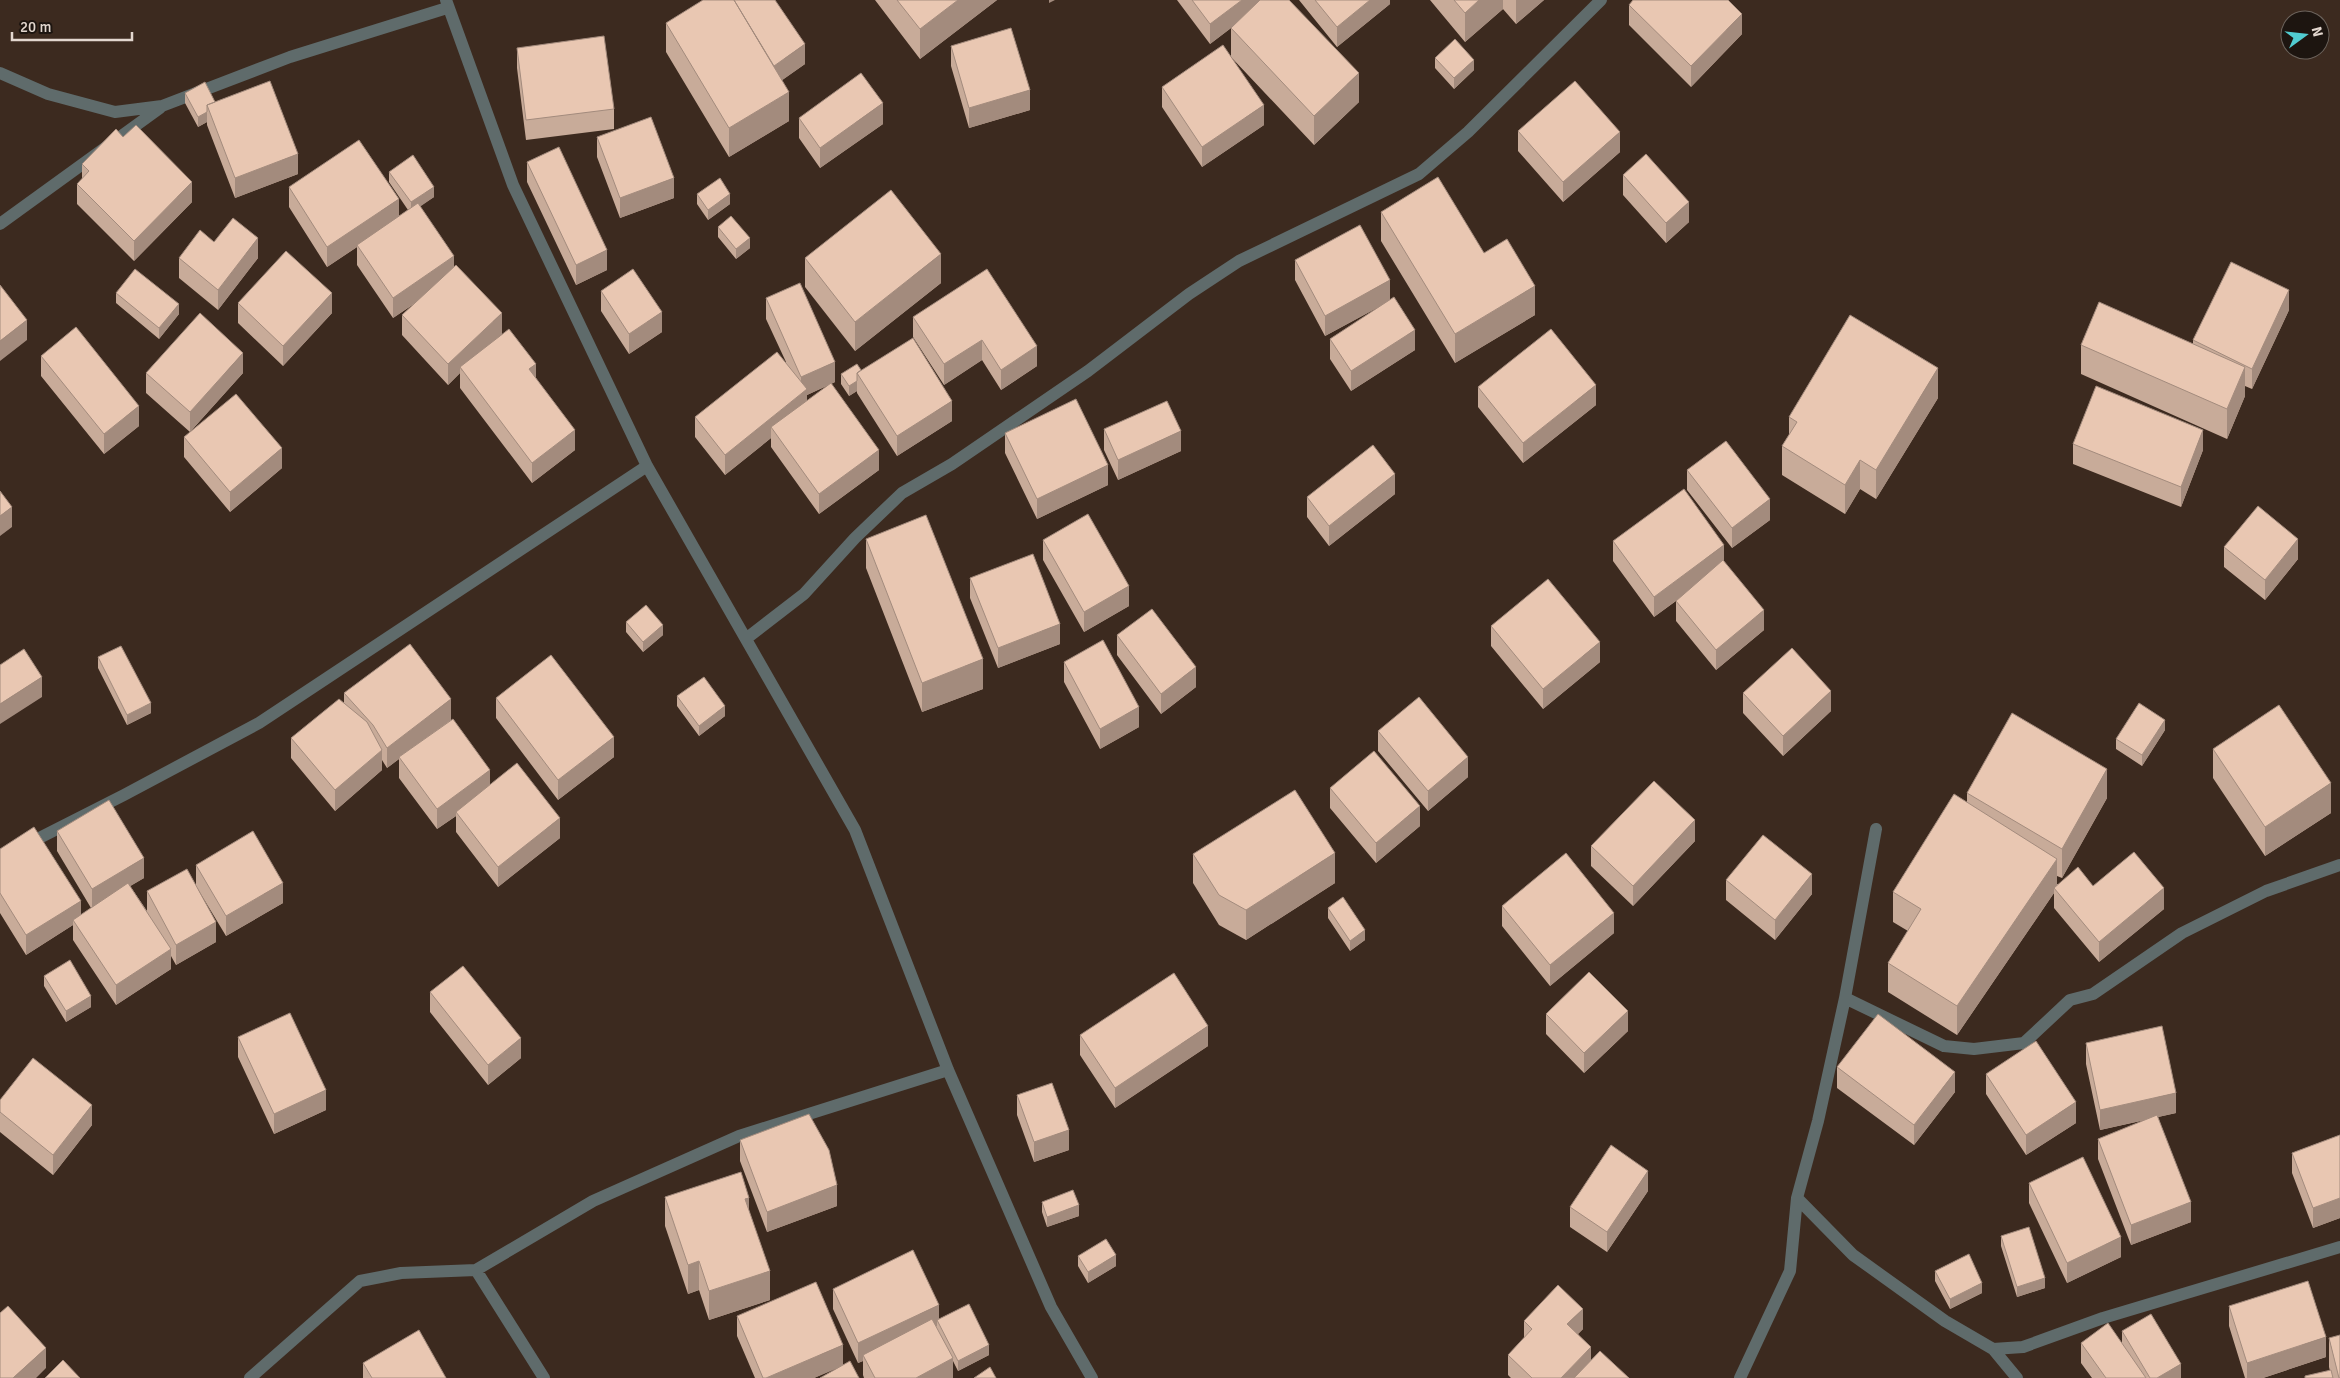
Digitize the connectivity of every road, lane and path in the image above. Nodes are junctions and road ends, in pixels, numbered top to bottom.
1 (1601, 0) edge
2 (446, 4) edge
3 (0, 73) edge
4 (162, 106) junction
5 (0, 224) edge
6 (648, 466) junction
7 (747, 638) junction
8 (1876, 829) dead end
9 (0, 858) edge
10 (2340, 865) edge
11 (1845, 998) junction
12 (948, 1070) junction
13 (1797, 1198) junction
14 (2340, 1247) edge
15 (476, 1270) junction
16 (1993, 1349) junction
17 (250, 1378) edge
18 (544, 1378) edge
19 (1092, 1378) edge
20 (1740, 1378) edge
21 (2017, 1378) edge

1 - 7 street
2 - 4 street
2 - 6 street
3 - 4 street
4 - 5 street
6 - 7 street
6 - 9 street
7 - 12 street
8 - 11 street
10 - 11 street
11 - 13 street
12 - 15 street
12 - 19 street
13 - 16 street
13 - 20 street
14 - 16 street
15 - 17 street
15 - 18 street
16 - 21 street

